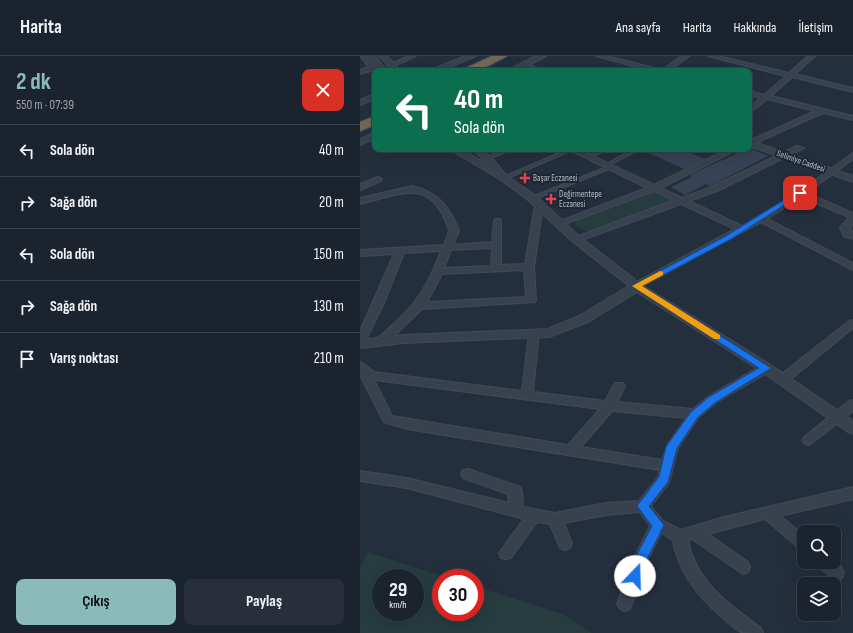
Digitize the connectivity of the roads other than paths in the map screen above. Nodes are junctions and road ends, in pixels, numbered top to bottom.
1 (363, 56) edge
2 (371, 56) edge
3 (383, 56) edge
4 (413, 56) edge
5 (472, 56) edge
6 (501, 56) edge
7 (542, 56) edge
8 (600, 56) edge
9 (686, 56) edge
10 (711, 56) edge
11 (811, 56) edge
12 (519, 60) edge
13 (373, 68) edge
14 (381, 68) edge
15 (394, 68) edge
16 (441, 68) edge
17 (475, 68) edge
18 (493, 68) edge
19 (512, 68) edge
20 (536, 68) edge
21 (648, 68) edge
22 (669, 68) edge
23 (372, 69) edge
24 (360, 72) edge
25 (791, 75) junction
26 (853, 90) edge
27 (752, 94) edge
28 (372, 97) edge
29 (765, 97) junction
30 (360, 103) edge
31 (752, 109) edge
32 (821, 111) junction
33 (372, 113) edge
34 (853, 118) edge
35 (360, 119) edge
36 (372, 121) edge
37 (360, 127) edge
38 (372, 136) edge
39 (360, 142) edge
40 (752, 143) edge
41 (752, 145) edge
42 (800, 148) dead end
43 (459, 152) edge
44 (480, 152) edge
45 (502, 152) edge
46 (565, 152) edge
47 (578, 152) edge
48 (599, 152) edge
49 (632, 152) edge
50 (728, 152) edge
51 (782, 155) junction
52 (853, 155) edge
53 (487, 158) junction
54 (590, 158) junction
55 (609, 166) junction
56 (832, 172) junction
57 (504, 178) junction
58 (378, 179) dead end
59 (853, 179) edge
60 (360, 187) edge
61 (654, 188) junction
62 (800, 193) junction
63 (360, 201) edge
64 (536, 201) junction
65 (682, 201) junction
66 (853, 217) edge
67 (759, 218) junction
68 (498, 221) dead end
69 (559, 223) junction
70 (742, 229) junction
71 (853, 236) edge
72 (576, 239) junction
73 (496, 245) junction
74 (446, 249) junction
75 (400, 251) junction
76 (360, 254) edge
77 (529, 267) junction
78 (853, 267) edge
79 (496, 268) junction
80 (439, 271) junction
81 (636, 286) junction
82 (418, 306) junction
83 (853, 324) edge
84 (534, 334) junction
85 (382, 341) junction
86 (360, 343) edge
87 (766, 368) junction
88 (362, 369) edge
89 (782, 380) junction
90 (619, 386) dead end
91 (527, 396) junction
92 (853, 404) edge
93 (610, 406) junction
94 (695, 414) junction
95 (836, 416) junction
96 (853, 428) edge
97 (808, 440) dead end
98 (571, 450) junction
99 (667, 466) junction
100 (468, 474) dead end
101 (360, 476) edge
102 (853, 493) edge
103 (643, 506) junction
104 (516, 511) junction
105 (767, 513) junction
106 (534, 516) junction
107 (555, 519) junction
108 (658, 525) junction
109 (687, 534) junction
110 (797, 538) edge
111 (565, 544) dead end
112 (506, 553) dead end
113 (743, 567) dead end
114 (833, 569) edge
115 (837, 572) dead end
116 (625, 604) dead end
117 (755, 633) edge

1 - 13 street
2 - 14 street
3 - 15 street
4 - 15 street
5 - 16 street
6 - 17 highway
7 - 12 street
8 - 21 street
9 - 22 street
10 - 25 street
11 - 25 street
12 - 18 highway
12 - 19 street
12 - 20 street
23 - 24 street
25 - 26 street
25 - 29 street
27 - 29 street
28 - 30 street
29 - 31 street
29 - 32 street
32 - 34 street
32 - 40 street
33 - 35 highway
36 - 37 highway
38 - 39 street
41 - 51 street, Selimiye Caddesi
42 - 51 street
43 - 57 street
44 - 53 street
45 - 53 lane
46 - 57 lane
47 - 54 street
48 - 54 lane
49 - 55 lane
50 - 61 street
51 - 56 street, Selimiye Caddesi
51 - 65 street
52 - 56 street
53 - 57 street
54 - 55 street
55 - 61 street
55 - 64 lane
56 - 59 street, Selimiye Caddesi
56 - 62 street
57 - 64 street
58 - 60 street
61 - 65 street
61 - 69 street
62 - 66 street
62 - 67 street
63 - 74 street
64 - 69 street
64 - 77 street
65 - 70 street
65 - 72 street
66 - 71 street
67 - 70 street
67 - 78 street
68 - 73 street
69 - 72 street
70 - 81 street
72 - 81 street
73 - 74 street
73 - 79 street
74 - 75 street
74 - 80 street
75 - 76 street
75 - 86 street
77 - 79 street
77 - 82 street
79 - 80 street
80 - 82 street
81 - 84 street
81 - 87 street
82 - 85 street
83 - 89 street
84 - 85 street
84 - 91 street
85 - 86 street
87 - 89 street
87 - 94 street
88 - 91 street
88 - 98 street
89 - 95 street
90 - 93 street
91 - 93 street
92 - 95 street
93 - 94 street
93 - 98 street
94 - 99 street
95 - 96 street
95 - 97 street
98 - 99 street
99 - 103 street
100 - 104 street
101 - 104 street
102 - 105 street
103 - 107 street
103 - 108 street
104 - 106 street
105 - 109 street
105 - 110 street
106 - 107 street
106 - 112 street
107 - 111 street
108 - 109 street
108 - 116 street
109 - 113 street
109 - 117 street
114 - 115 street

